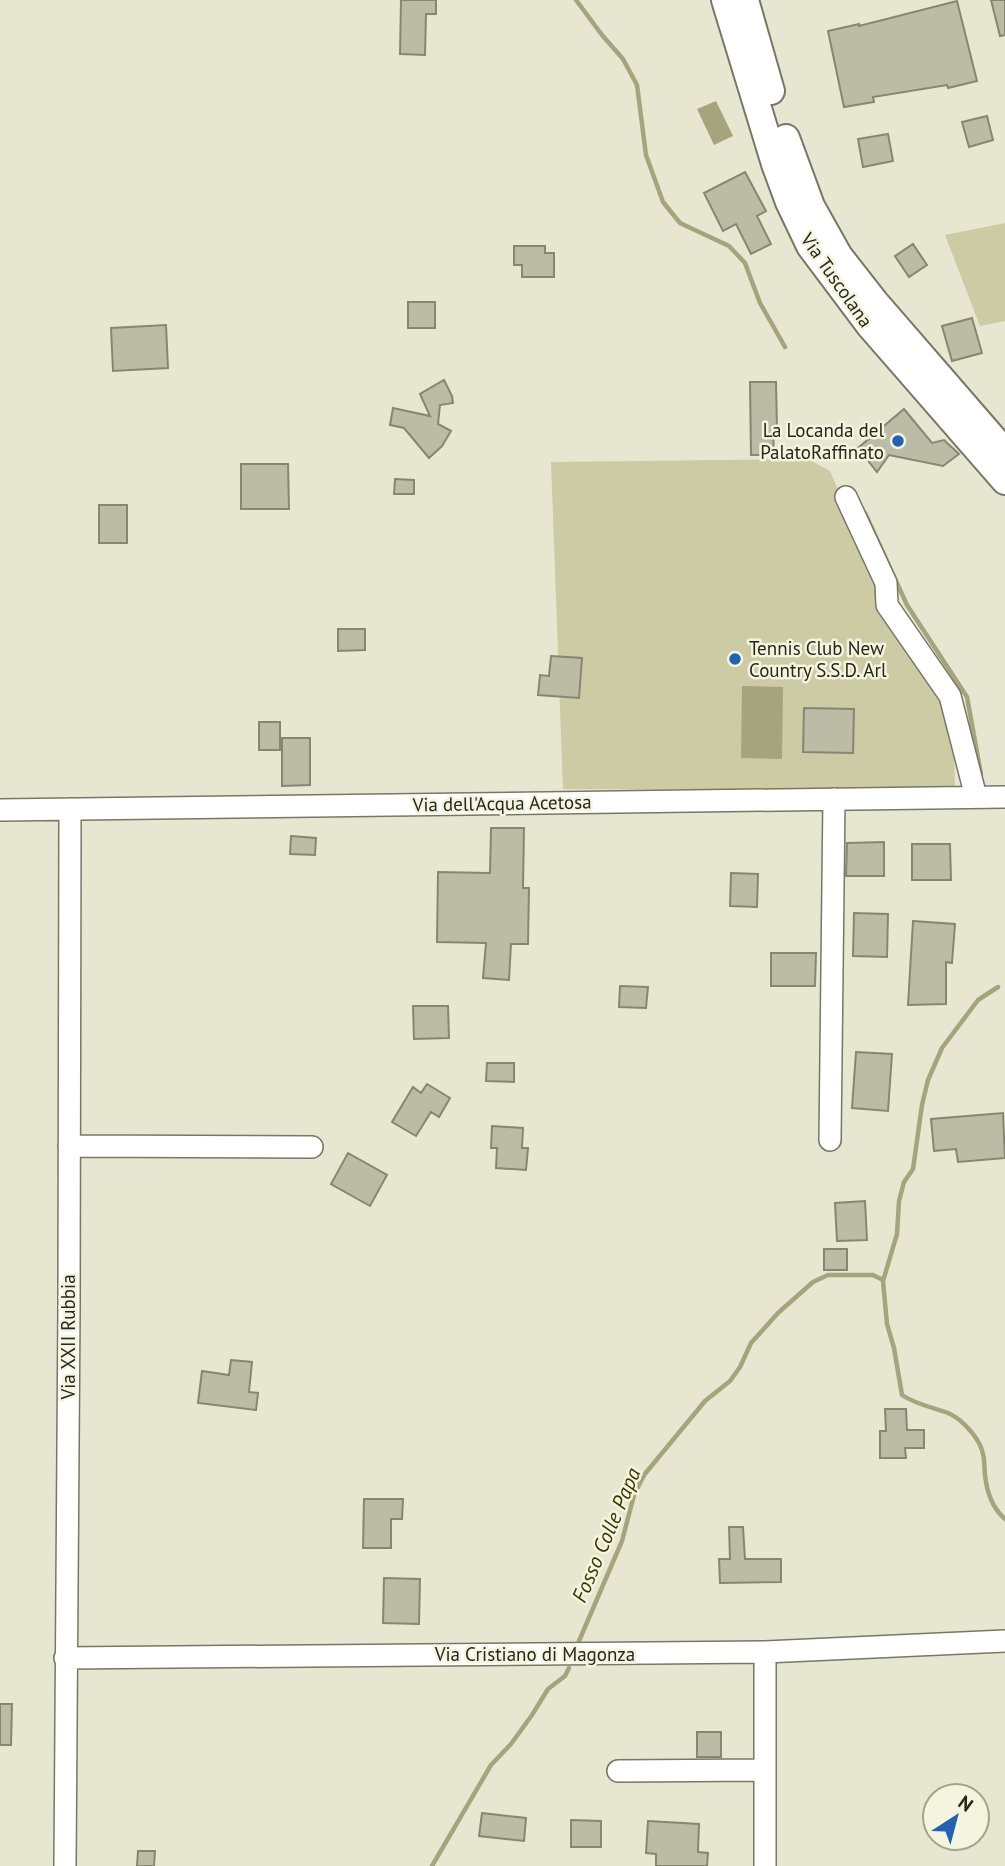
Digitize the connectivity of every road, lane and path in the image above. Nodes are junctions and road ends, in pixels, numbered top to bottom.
1 (725, 0) edge
2 (745, 0) edge
3 (1005, 452) edge
4 (1005, 481) edge
5 (846, 498) dead end
6 (976, 797) junction
7 (1005, 797) edge
8 (834, 799) junction
9 (70, 809) junction
10 (0, 810) edge
11 (830, 1140) dead end
12 (69, 1146) junction
13 (312, 1147) dead end
14 (1005, 1641) edge
15 (765, 1652) junction
16 (65, 1658) junction
17 (618, 1770) dead end
18 (765, 1770) junction
19 (65, 1866) edge
20 (765, 1866) edge

1 - 4 main road, Via Tuscolana
2 - 3 main road, Via Tuscolana
5 - 6 street
6 - 7 street, Via dell'Acqua Acetosa
6 - 8 street, Via dell'Acqua Acetosa
8 - 9 street, Via dell'Acqua Acetosa
8 - 11 street
9 - 10 street, Via dell'Acqua Acetosa
9 - 12 street, Via XXII Rubbia
12 - 13 street
12 - 16 street, Via XXII Rubbia
14 - 15 street, Via Cristiano di Magonza
15 - 16 street, Via Cristiano di Magonza
15 - 18 street
16 - 19 street, Via XXII Rubbia
17 - 18 street
18 - 20 street

